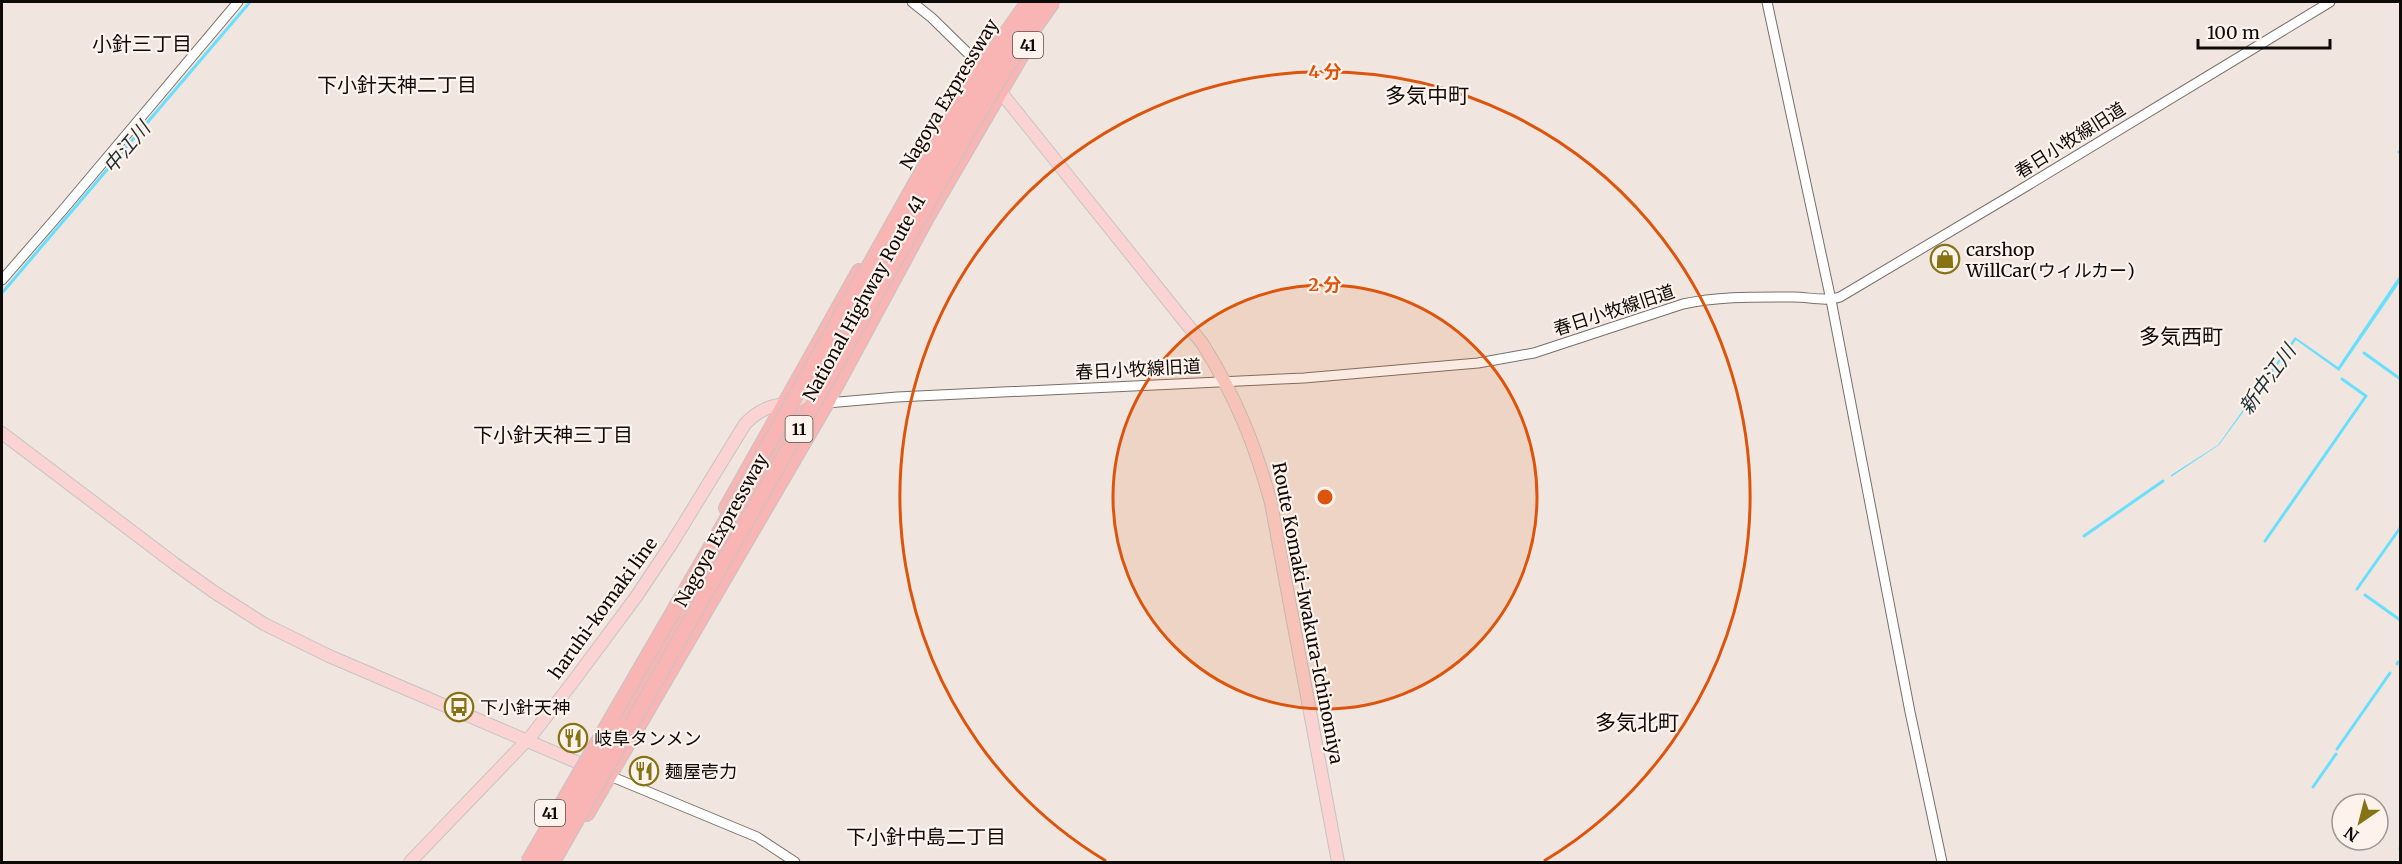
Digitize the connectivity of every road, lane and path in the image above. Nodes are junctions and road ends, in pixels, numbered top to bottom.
1 (238, 2) edge
2 (912, 2) edge
3 (1022, 2) edge
4 (1028, 2) edge
5 (1040, 2) edge
6 (1053, 2) edge
7 (1060, 2) edge
8 (1767, 2) edge
9 (2330, 2) edge
10 (980, 65) junction
11 (1000, 92) junction
12 (2, 280) edge
13 (1831, 300) junction
14 (817, 358) junction
15 (1226, 381) junction
16 (827, 403) junction
17 (782, 404) junction
18 (810, 408) junction
19 (2, 433) edge
20 (527, 740) junction
21 (580, 763) junction
22 (610, 776) junction
23 (410, 862) edge
24 (520, 862) edge
25 (528, 862) edge
26 (541, 862) edge
27 (553, 862) edge
28 (558, 862) edge
29 (795, 862) edge
30 (1338, 862) edge
31 (1942, 862) edge

1 - 12 street
2 - 10 street
3 - 10 highway, National Highway Route 41 / 41
4 - 14 highway, Nagoya Expressway / 11, bridge
5 - 14 highway, bridge
6 - 18 highway, Nagoya Expressway / 11, bridge
7 - 11 highway, National Highway Route 41 / 41
8 - 13 street
9 - 13 street, 春日小牧線旧道
10 - 11 main road, Route Komaki-Iwakura-Ichinomiya
10 - 17 highway, National Highway Route 41 / 41
11 - 15 main road, Route Komaki-Iwakura-Ichinomiya
11 - 16 highway, National Highway Route 41 / 41
13 - 15 street, 春日小牧線旧道
13 - 31 street
14 - 25 highway, Nagoya Expressway / 11, bridge
15 - 16 street, 春日小牧線旧道
15 - 30 main road, Route Komaki-Iwakura-Ichinomiya
16 - 17 main road, haruhi-komaki line
16 - 22 highway, National Highway Route 41 / 41
17 - 20 main road, haruhi-komaki line
17 - 21 highway, National Highway Route 41 / 41
18 - 26 highway, bridge
18 - 27 highway, Nagoya Expressway / 11, bridge
19 - 20 main road
20 - 21 main road
20 - 23 main road, haruhi-komaki line
21 - 22 main road
21 - 24 highway, National Highway Route 41 / 41
22 - 28 highway, National Highway Route 41 / 41
22 - 29 street

